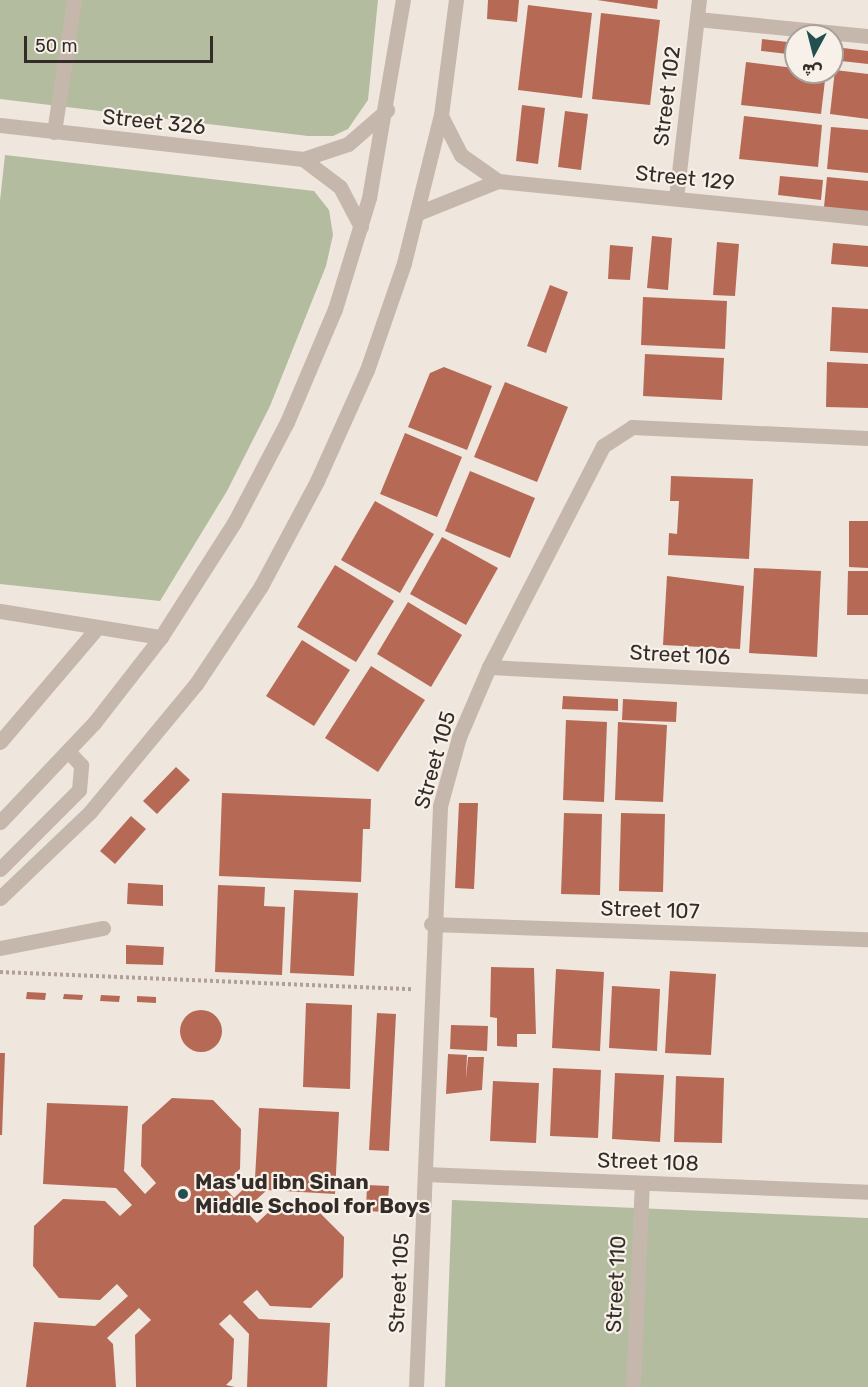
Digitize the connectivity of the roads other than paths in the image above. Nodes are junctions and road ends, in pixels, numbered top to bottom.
1 (74, 0) edge
2 (403, 0) edge
3 (456, 0) edge
4 (699, 0) edge
5 (697, 19) junction
6 (868, 36) edge
7 (388, 108) junction
8 (441, 115) junction
9 (0, 126) edge
10 (54, 132) junction
11 (303, 159) junction
12 (498, 181) junction
13 (676, 198) junction
14 (418, 213) junction
15 (868, 218) edge
16 (361, 227) junction
17 (868, 438) edge
18 (0, 611) edge
19 (98, 627) junction
20 (161, 637) junction
21 (489, 667) junction
22 (868, 686) edge
23 (0, 741) edge
24 (69, 752) junction
25 (0, 822) edge
26 (0, 869) edge
27 (0, 898) edge
28 (431, 924) junction
29 (103, 928) dead end
30 (868, 939) edge
31 (0, 948) edge
32 (425, 1174) junction
33 (642, 1183) junction
34 (868, 1191) edge
35 (416, 1387) edge
36 (633, 1387) edge

1 - 10 street
2 - 7 street
3 - 8 street
4 - 5 street, Street 102
5 - 6 street
5 - 13 street, Street 102
7 - 11 street, Street 326
7 - 16 street
8 - 12 street, Street 129
8 - 14 street
9 - 10 street, Street 326
10 - 11 street, Street 326
11 - 16 street
12 - 13 street, Street 129
12 - 14 street, Street 129
13 - 15 street, Street 129
14 - 27 street
16 - 20 street
17 - 21 street, Street 105
18 - 19 street
19 - 20 street
19 - 23 street
20 - 24 street
21 - 22 street, Street 106
21 - 28 street, Street 105
24 - 25 street
24 - 26 street
28 - 30 street, Street 107
28 - 32 street, Street 105
29 - 31 street
32 - 33 street, Street 108
32 - 35 street, Street 105
33 - 34 street, Street 108
33 - 36 street, Street 110

